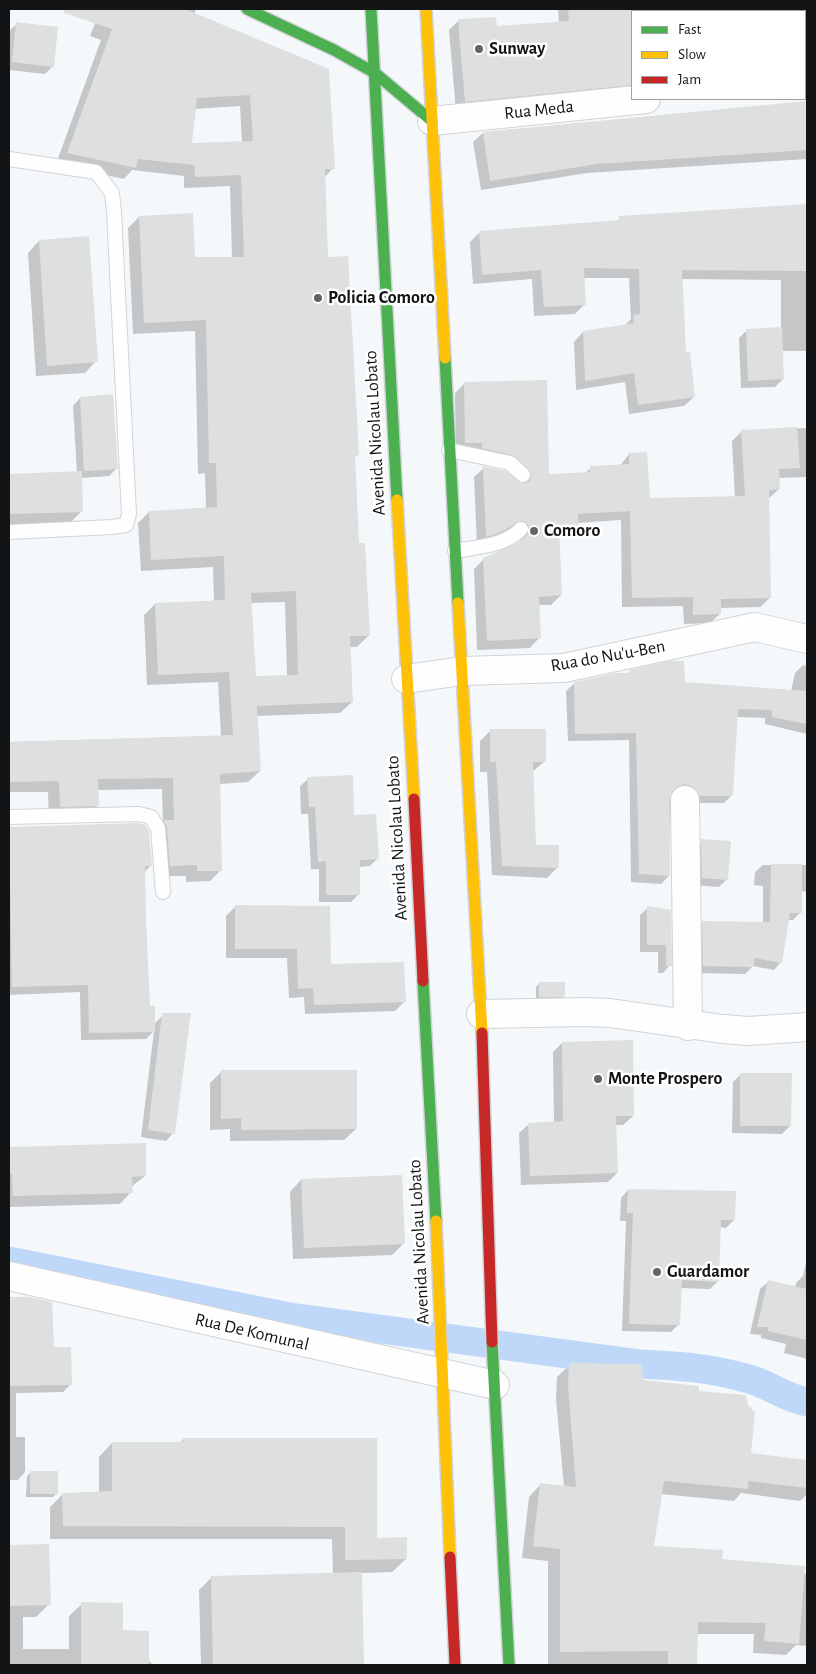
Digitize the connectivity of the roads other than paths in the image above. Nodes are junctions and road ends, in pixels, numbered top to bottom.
1 (247, 9) edge
2 (371, 9) edge
3 (426, 9) edge
4 (374, 73) junction
5 (636, 100) edge
6 (432, 121) junction
7 (9, 159) edge
8 (449, 450) junction
9 (523, 475) dead end
10 (521, 529) dead end
11 (9, 532) edge
12 (455, 551) junction
13 (807, 639) edge
14 (462, 671) junction
15 (406, 679) junction
16 (686, 800) dead end
17 (9, 818) edge
18 (163, 892) dead end
19 (481, 1014) junction
20 (688, 1026) junction
21 (807, 1028) edge
22 (9, 1276) edge
23 (441, 1367) junction
24 (495, 1385) junction
25 (455, 1665) edge
26 (510, 1665) edge

1 - 4 main road
2 - 4 main road, Avenida Nicolau Lobato
3 - 6 main road
4 - 6 main road
4 - 15 main road, Avenida Nicolau Lobato
5 - 6 street, Rua Meda
6 - 8 main road
7 - 11 lane
8 - 9 lane
8 - 12 main road
10 - 12 lane
12 - 14 main road
13 - 14 street, Rua do Nu'u-Ben
14 - 15 street, Rua do Nu'u-Ben
14 - 19 main road
15 - 23 main road, Avenida Nicolau Lobato
16 - 20 street
17 - 18 lane
19 - 20 street
19 - 24 main road
20 - 21 street
22 - 23 street, Rua De Komunal
23 - 24 street, Rua De Komunal
23 - 25 main road, Avenida Nicolau Lobato
24 - 26 main road

